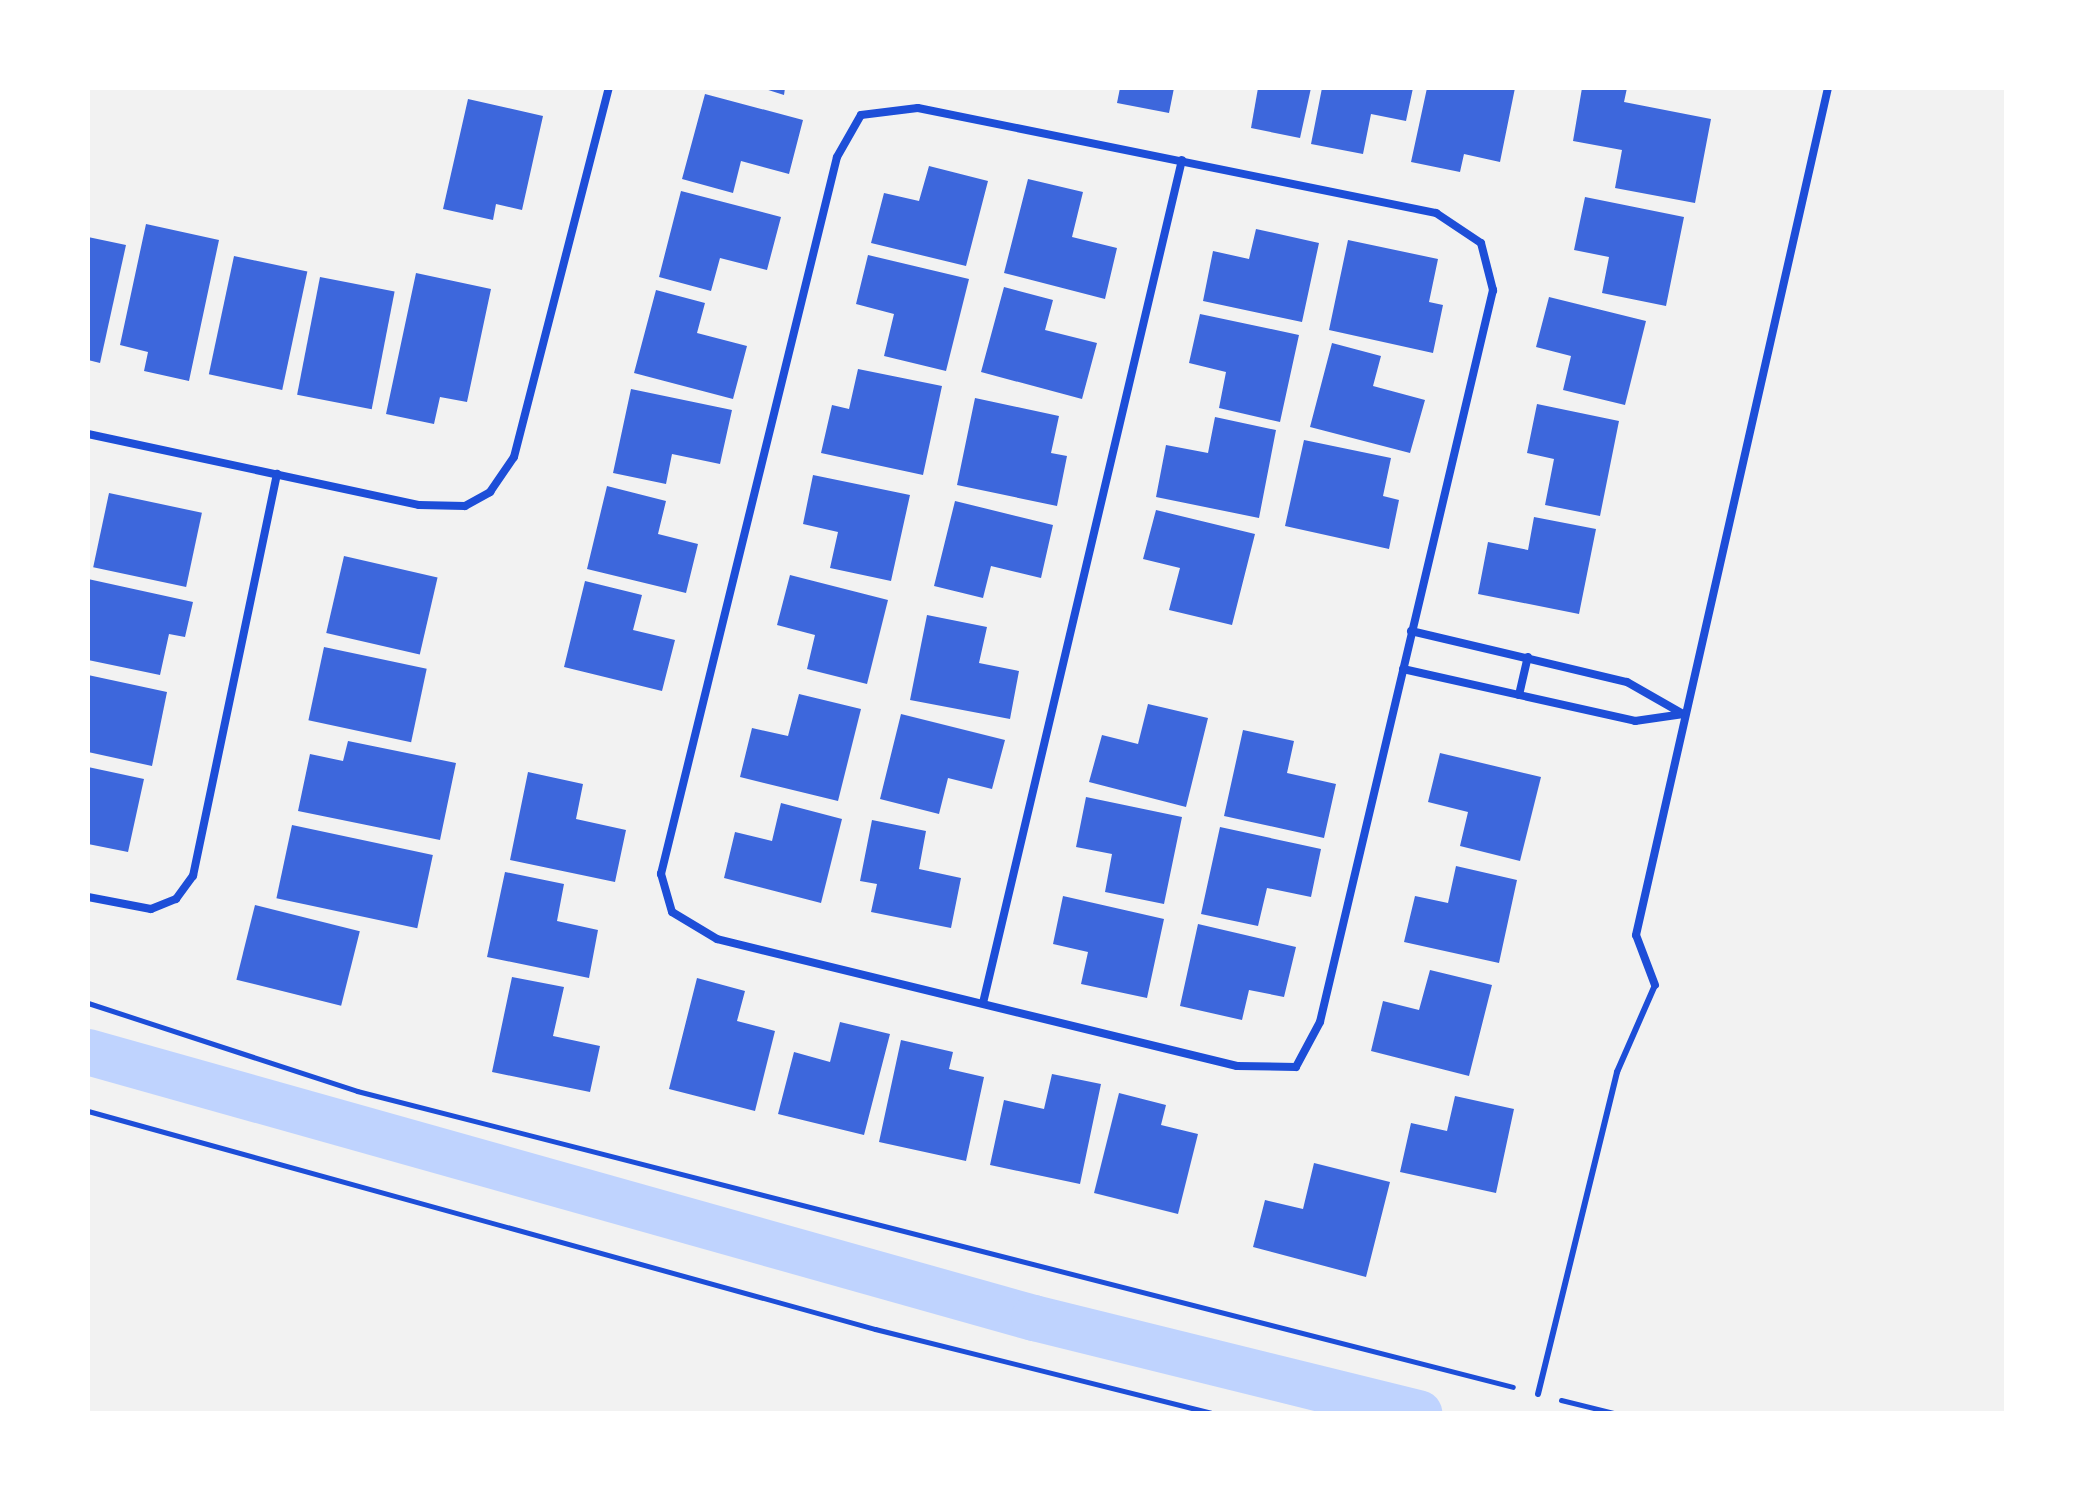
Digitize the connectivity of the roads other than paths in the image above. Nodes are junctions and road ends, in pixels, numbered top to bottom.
1 (609, 88) edge
2 (1828, 88) edge
3 (1182, 160) junction
4 (88, 434) edge
5 (277, 474) junction
6 (1411, 631) junction
7 (1528, 657) junction
8 (1403, 669) junction
9 (1519, 695) junction
10 (1683, 714) junction
11 (88, 897) edge
12 (1655, 985) joint
13 (983, 1003) junction
14 (1538, 1394) road end

1 - 5 street
2 - 10 street
3 - 6 street
3 - 13 street
3 - 13 street
4 - 5 street
5 - 11 street
6 - 7 street
6 - 8 street
7 - 9 street
7 - 10 street
8 - 9 street
8 - 13 street
9 - 10 street
10 - 12 street
12 - 14 lane

